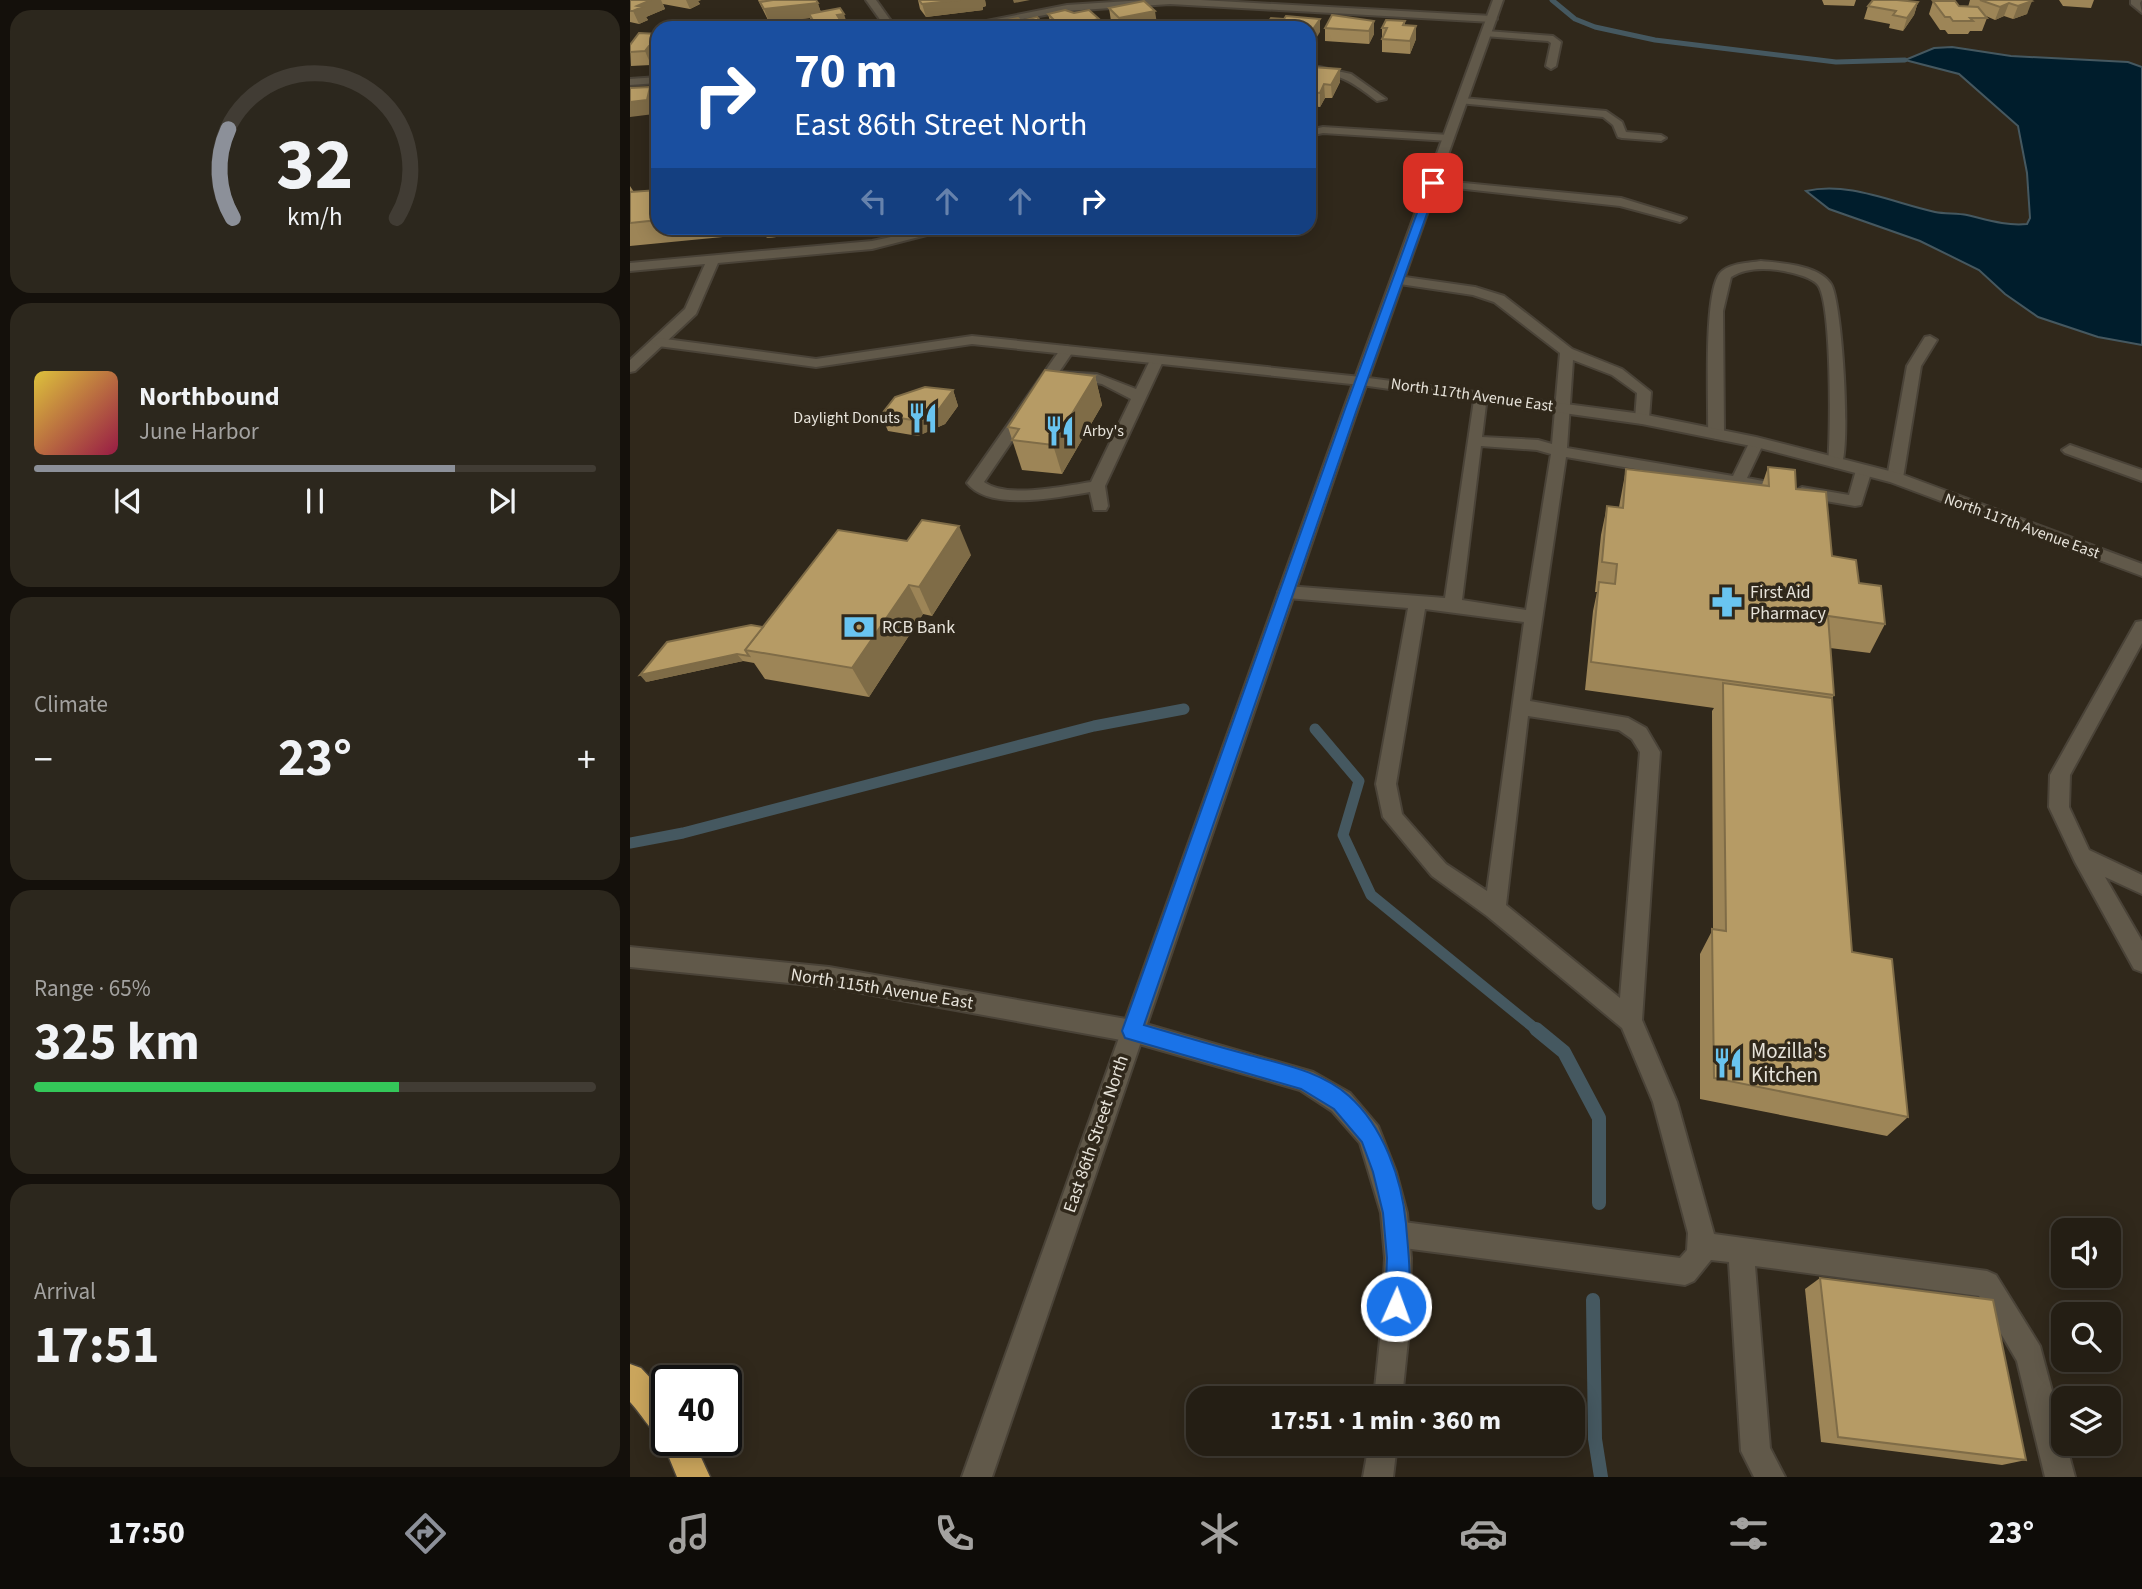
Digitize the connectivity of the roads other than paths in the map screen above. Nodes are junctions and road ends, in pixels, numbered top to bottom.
1 (872, 0) edge
2 (1170, 0) edge
3 (1498, 0) edge
4 (2138, 0) edge
5 (2142, 10) edge
6 (886, 21) edge
7 (995, 21) edge
8 (1489, 26) junction
9 (1551, 66) dead end
10 (1316, 72) edge
11 (651, 80) edge
12 (630, 82) edge
13 (1381, 99) dead end
14 (1463, 101) junction
15 (1316, 132) edge
16 (1449, 138) junction
17 (1661, 138) dead end
18 (1433, 183) junction
19 (1680, 218) dead end
20 (917, 235) edge
21 (713, 260) junction
22 (630, 267) edge
23 (1398, 280) junction
24 (1930, 341) dead end
25 (658, 342) junction
26 (1067, 350) junction
27 (1567, 352) junction
28 (1157, 359) junction
29 (630, 368) edge
30 (1047, 378) junction
31 (1361, 380) junction
32 (1480, 396) junction
33 (1139, 397) junction
34 (1561, 407) junction
35 (1642, 419) junction
36 (1716, 433) junction
37 (1474, 440) junction
38 (1756, 442) junction
39 (2070, 450) dead end
40 (1559, 451) junction
41 (1836, 463) junction
42 (1864, 470) junction
43 (2142, 475) edge
44 (1895, 478) junction
45 (1738, 482) junction
46 (1097, 486) junction
47 (1100, 506) dead end
48 (2141, 567) edge
49 (1287, 592) junction
50 (1419, 602) junction
51 (1453, 605) junction
52 (1534, 617) junction
53 (2142, 627) edge
54 (1520, 707) junction
55 (2082, 856) junction
56 (2142, 885) edge
57 (1495, 909) junction
58 (630, 957) edge
59 (2142, 962) edge
60 (1630, 1020) junction
61 (1132, 1031) junction
62 (1395, 1234) junction
63 (1700, 1245) junction
64 (1741, 1251) junction
65 (630, 1379) edge
66 (1389, 1386) edge
67 (651, 1402) edge
68 (684, 1456) edge
69 (1381, 1456) edge
70 (694, 1477) edge
71 (977, 1477) edge
72 (1378, 1477) edge
73 (1770, 1477) edge
74 (2060, 1477) edge

1 - 6 street
2 - 7 street
2 - 8 street
3 - 8 street, East 86th Street North
4 - 5 street
8 - 9 street
8 - 14 street, East 86th Street North
10 - 13 street
11 - 12 street
14 - 16 street, East 86th Street North
14 - 17 street
15 - 16 street
16 - 18 street, East 86th Street North
18 - 19 street
18 - 23 street, East 86th Street North
20 - 21 street
21 - 22 street
21 - 25 street
23 - 27 street
23 - 31 street, East 86th Street North
24 - 44 street
25 - 26 street, North 117th Avenue East
25 - 29 street
26 - 28 street, North 117th Avenue East
26 - 30 street
27 - 34 street
27 - 35 street
28 - 31 street, North 117th Avenue East
28 - 33 street
30 - 33 street
30 - 46 street
31 - 32 street, North 117th Avenue East
31 - 49 street, East 86th Street North
32 - 34 street, North 117th Avenue East
32 - 37 street
33 - 46 street
34 - 35 street, North 117th Avenue East
34 - 40 street
35 - 36 street, North 117th Avenue East
36 - 38 street, North 117th Avenue East
36 - 41 street
37 - 40 street
37 - 51 street
38 - 41 street, North 117th Avenue East
38 - 45 street
39 - 43 street
40 - 45 street
40 - 52 street
41 - 42 street, North 117th Avenue East
42 - 44 street, North 117th Avenue East
42 - 45 street
44 - 48 street, North 117th Avenue East
46 - 47 street
49 - 50 street
49 - 61 street, East 86th Street North
50 - 51 street
50 - 57 street
51 - 52 street
52 - 54 street
53 - 55 street
54 - 57 street
54 - 60 street
55 - 56 street
55 - 59 street
57 - 60 street
58 - 61 street, North 115th Avenue East
60 - 63 street
61 - 62 street, North 115th Avenue East
61 - 71 street, East 86th Street North
62 - 63 street
62 - 66 street, North 115th Avenue East
63 - 64 street
64 - 73 street
64 - 74 street
65 - 67 highway
68 - 70 highway
69 - 72 street

